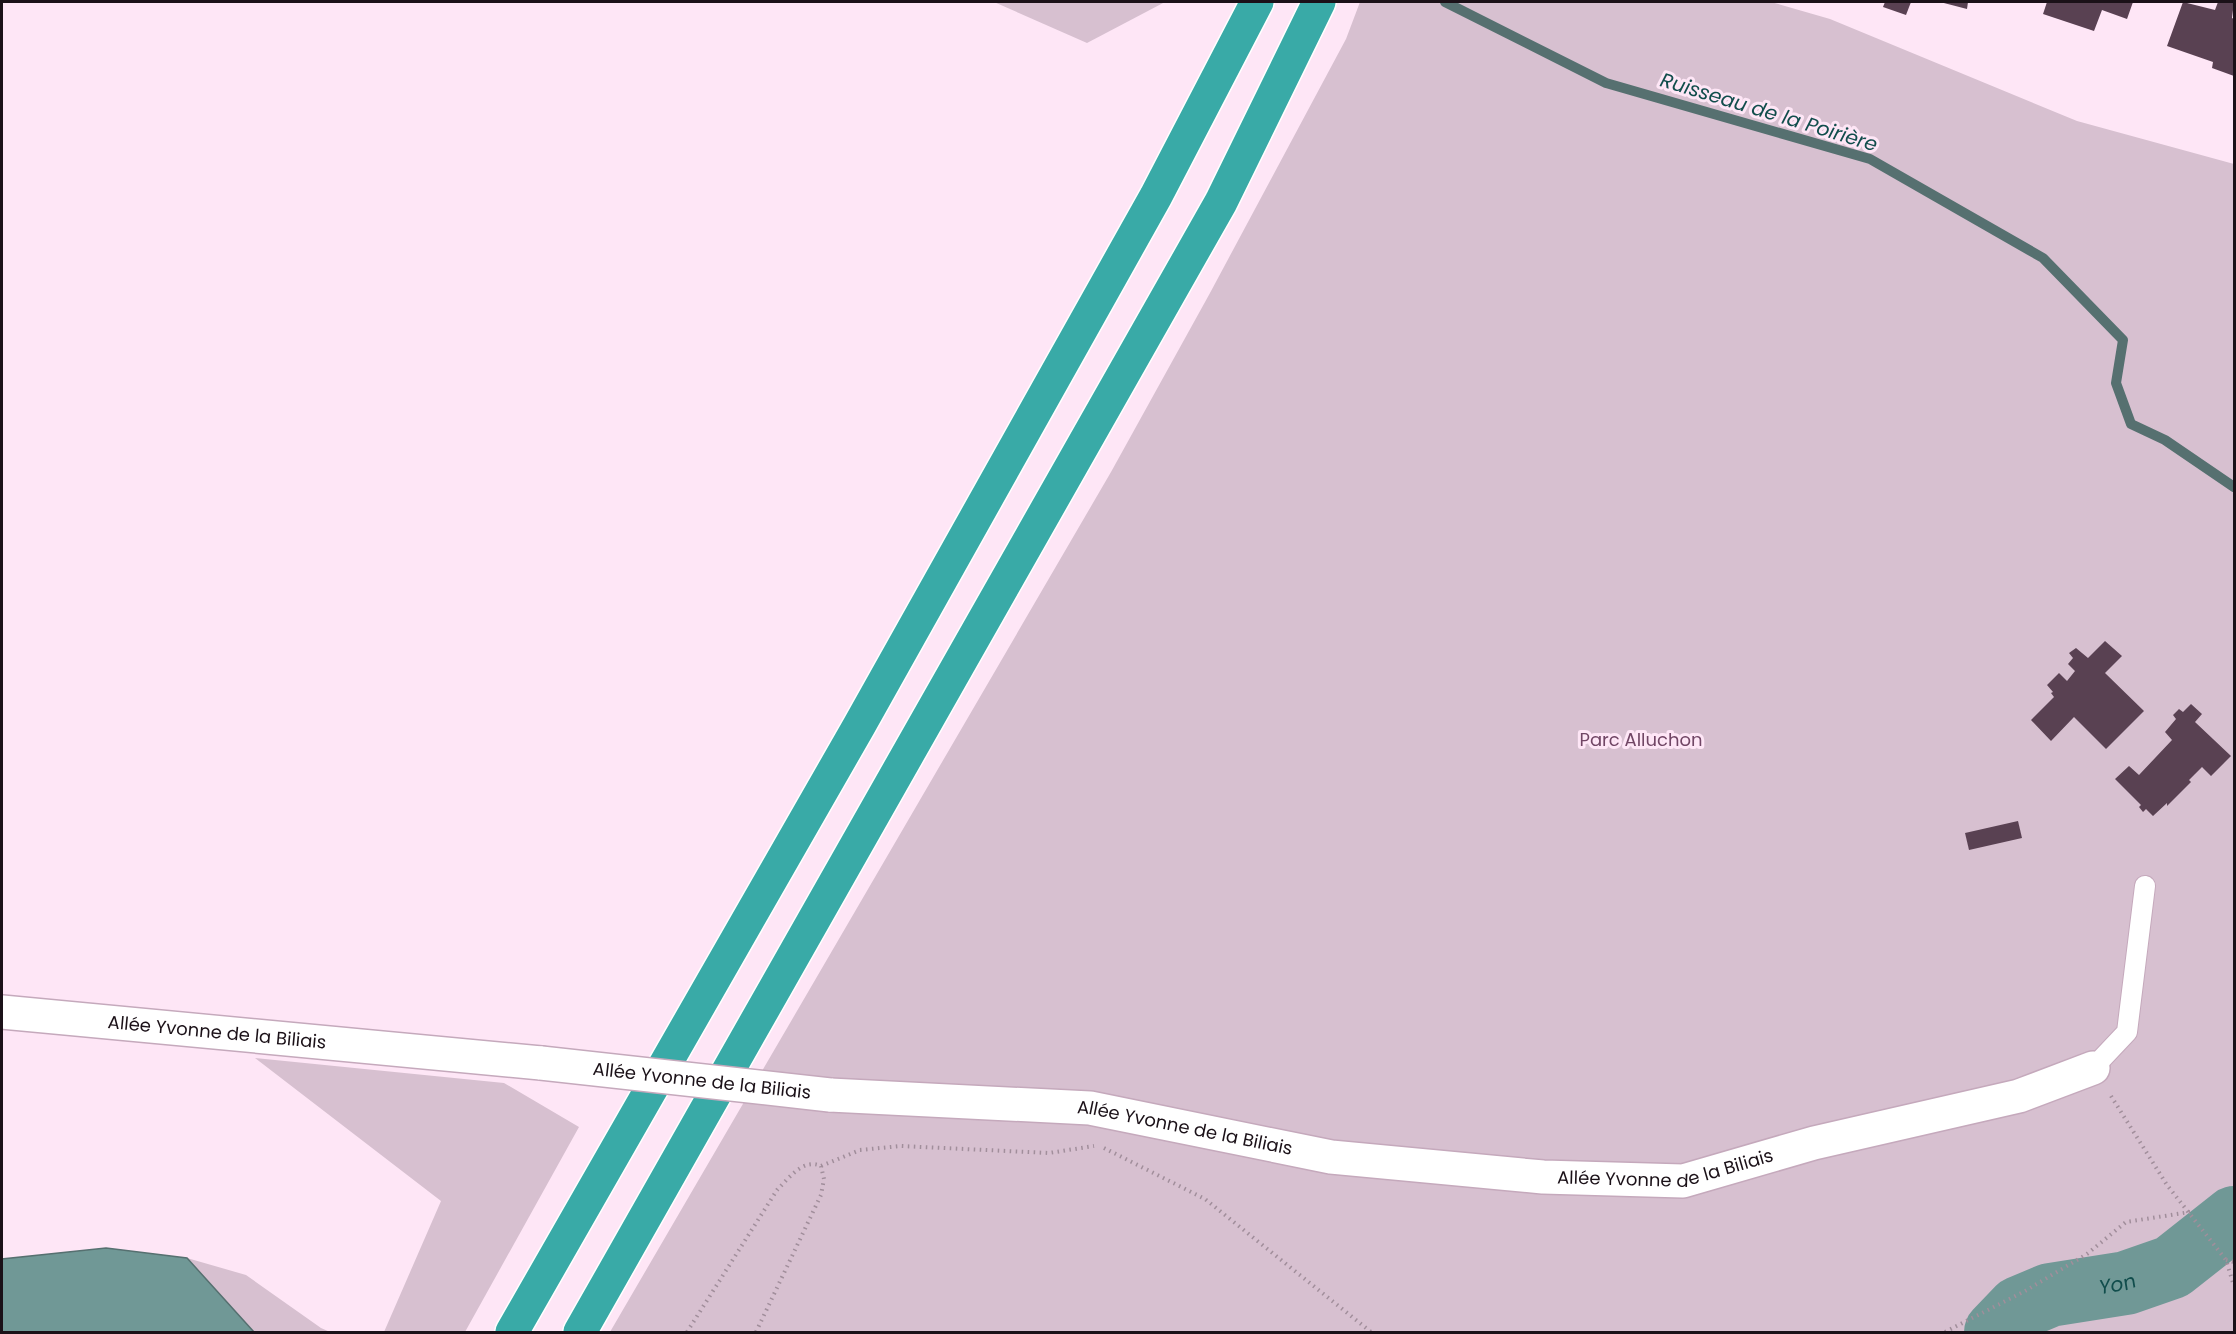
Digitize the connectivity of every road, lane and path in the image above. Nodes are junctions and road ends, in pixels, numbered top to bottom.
1 (1257, 2) edge
2 (1319, 2) edge
3 (2145, 886) dead end
4 (2, 1012) edge
5 (2093, 1068) junction
6 (822, 1166) junction
7 (2190, 1212) junction
8 (2226, 1260) junction
9 (2235, 1262) edge
10 (2235, 1286) edge
11 (512, 1332) edge
12 (580, 1332) edge
13 (687, 1332) edge
14 (756, 1332) edge
15 (1371, 1332) edge
16 (1945, 1332) edge

1 - 11 highway
2 - 12 highway
3 - 5 lane
4 - 5 street, Allée Yvonne de la Biliais, bridge
5 - 7 path
6 - 13 path
6 - 14 path
6 - 15 path
7 - 8 path
7 - 16 path
8 - 9 path
8 - 10 path

